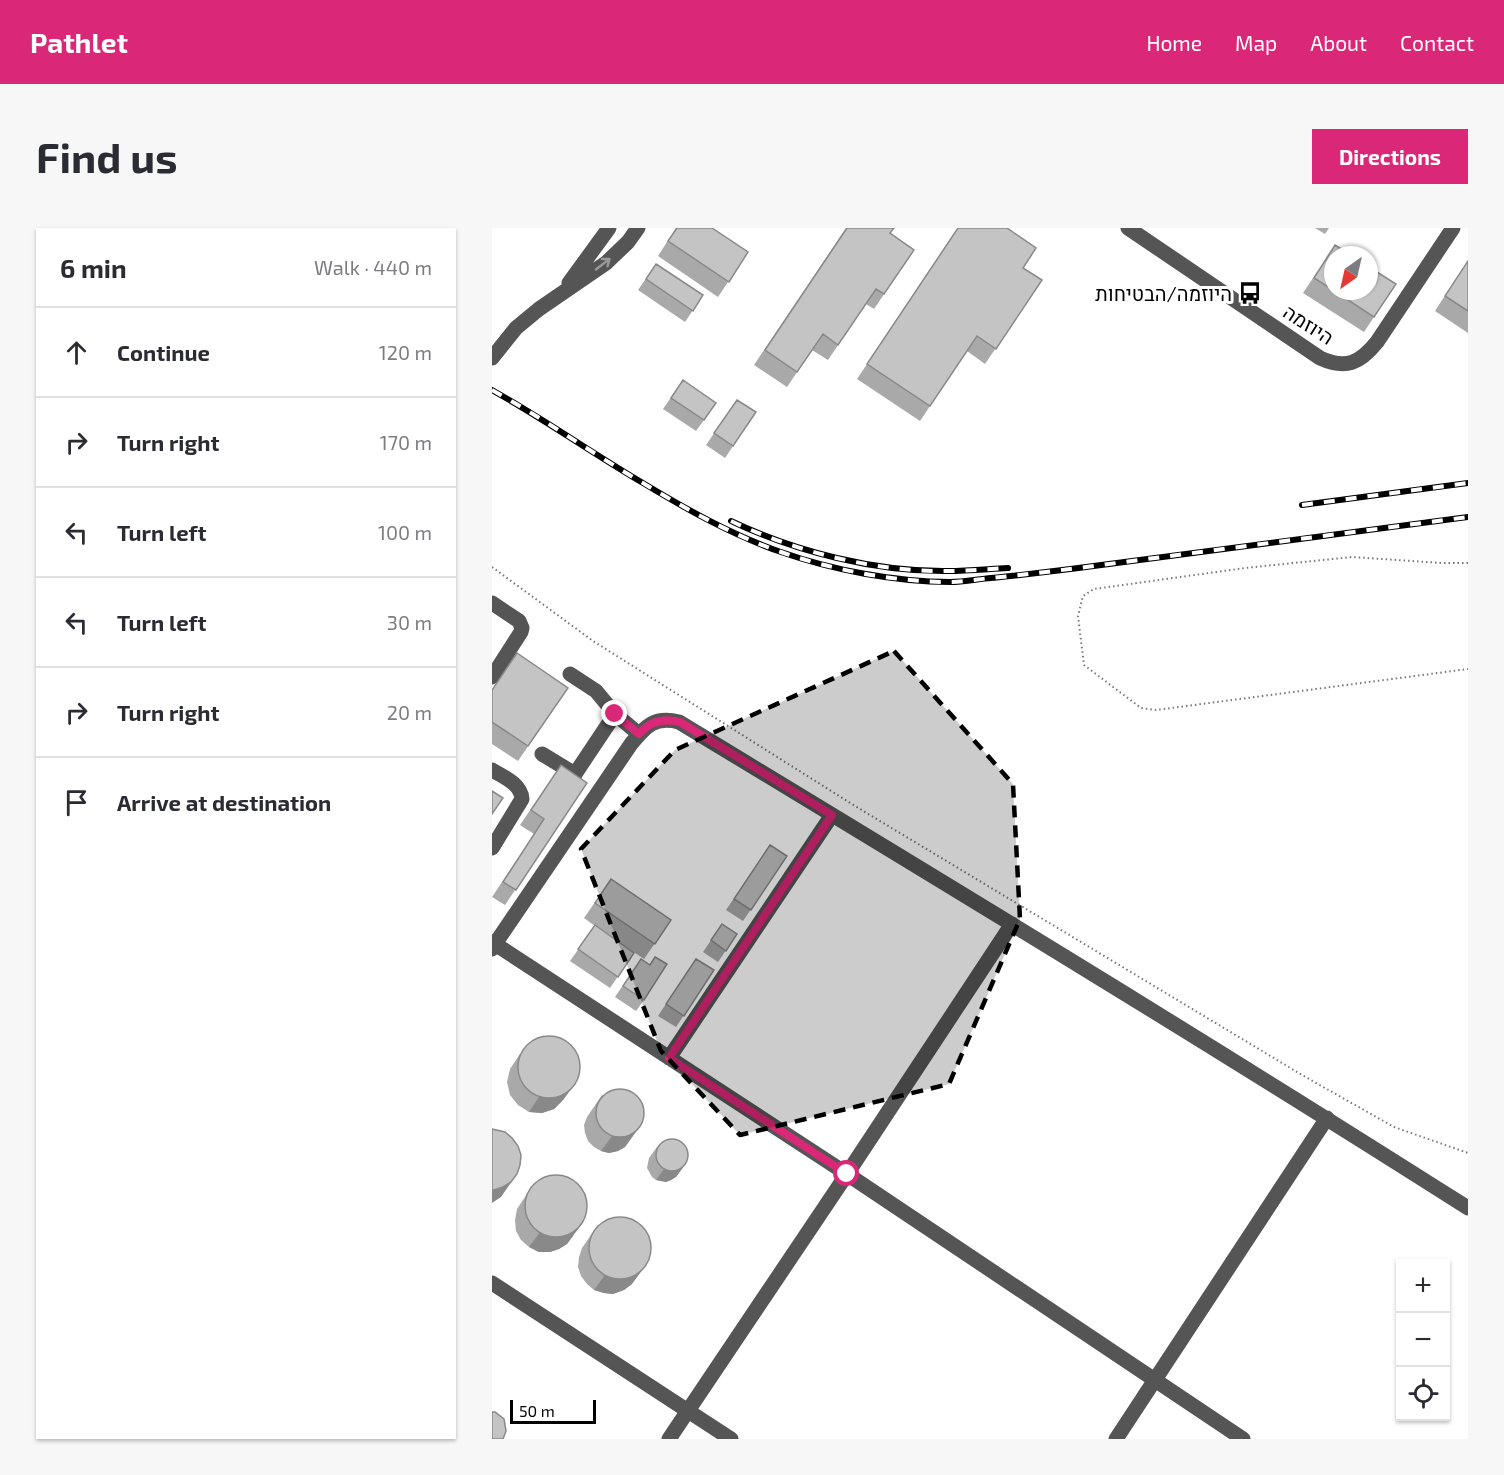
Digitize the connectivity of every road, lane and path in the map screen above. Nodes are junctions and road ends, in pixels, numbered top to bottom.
1 (609, 228) edge
2 (638, 228) edge
3 (1128, 228) edge
4 (1453, 228) edge
5 (562, 293) junction
6 (492, 358) edge
7 (1468, 563) edge
8 (492, 567) edge
9 (492, 603) edge
10 (1468, 669) edge
11 (570, 674) dead end
12 (492, 677) edge
13 (615, 714) junction
14 (639, 734) junction
15 (542, 754) dead end
16 (492, 770) edge
17 (832, 815) junction
18 (492, 848) edge
19 (1012, 924) junction
20 (493, 945) edge
21 (669, 1058) junction
22 (1327, 1118) junction
23 (1468, 1154) edge
24 (847, 1174) junction
25 (1468, 1208) edge
26 (492, 1283) edge
27 (1155, 1380) junction
28 (688, 1410) junction
29 (669, 1439) edge
30 (730, 1439) edge
31 (1116, 1439) edge
32 (1243, 1439) edge

1 - 5 street
5 -> 2 street
3 - 4 street, היוזמה
5 - 6 street
7 - 10 path
8 - 23 path
9 - 12 street
11 - 13 street
13 - 14 street
13 - 15 street
14 - 17 street
14 - 20 street
16 - 18 street
17 - 19 street
17 - 21 street
19 - 22 street
19 - 24 street
20 - 21 street
21 - 24 street
22 - 25 street
22 - 27 street
24 - 27 street
24 - 28 street
26 - 28 street
27 - 31 street
27 - 32 street
28 - 29 street
28 - 30 street

